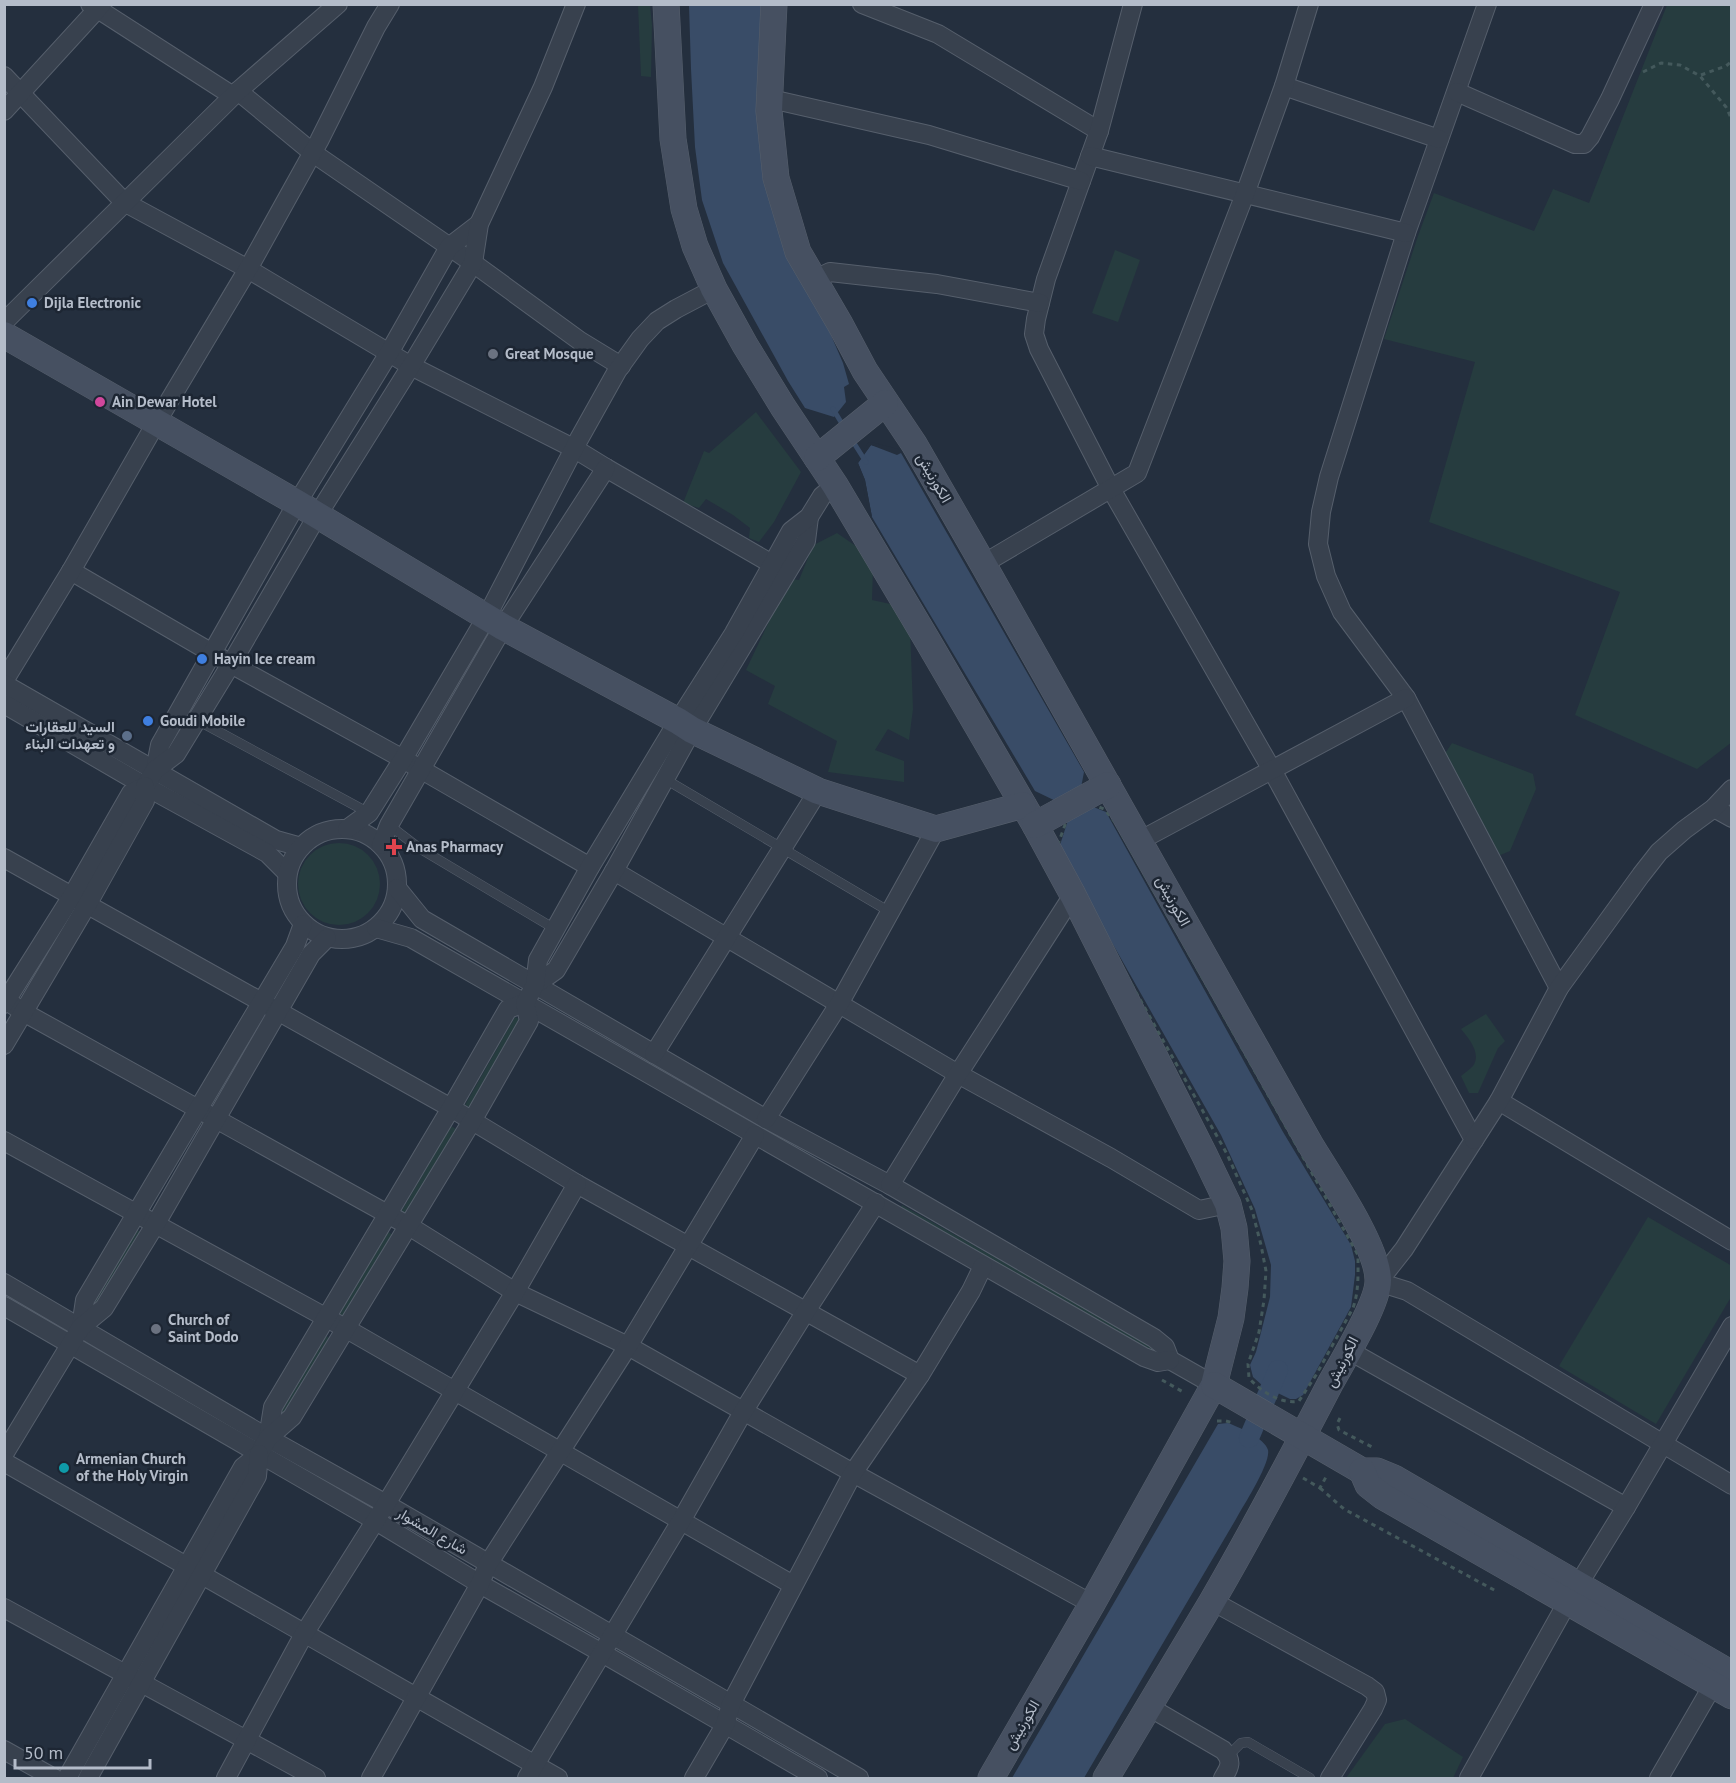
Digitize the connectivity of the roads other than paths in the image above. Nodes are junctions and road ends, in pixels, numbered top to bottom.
1 (339, 4) edge
2 (390, 4) edge
3 (576, 4) edge
4 (666, 4) edge
5 (774, 4) edge
6 (862, 4) edge
7 (1133, 4) edge
8 (1309, 4) edge
9 (1487, 4) edge
10 (1653, 4) edge
11 (96, 6) edge
12 (4, 76) edge
13 (1284, 86) junction
14 (1457, 92) junction
15 (21, 94) junction
16 (236, 94) junction
17 (771, 99) junction
18 (4, 111) edge
19 (1098, 130) junction
20 (1440, 140) junction
21 (313, 153) junction
22 (1090, 156) junction
23 (1081, 181) junction
24 (1245, 194) junction
25 (124, 202) junction
26 (479, 224) junction
27 (1406, 233) junction
28 (449, 248) junction
29 (473, 263) junction
30 (248, 269) junction
31 (813, 280) junction
32 (714, 289) junction
33 (1040, 303) junction
34 (4, 322) edge
35 (4, 335) edge
36 (389, 353) junction
37 (411, 366) junction
38 (621, 366) junction
39 (878, 408) junction
40 (156, 423) junction
41 (575, 449) junction
42 (822, 454) junction
43 (606, 468) junction
44 (835, 485) junction
45 (1111, 489) junction
46 (307, 509) junction
47 (810, 517) junction
48 (772, 564) junction
49 (983, 564) junction
50 (71, 571) junction
51 (495, 621) junction
52 (213, 653) junction
53 (231, 664) junction
54 (4, 682) edge
55 (1406, 698) junction
56 (4, 704) edge
57 (197, 720) junction
58 (685, 725) junction
59 (403, 759) junction
60 (420, 769) junction
61 (1272, 770) junction
62 (150, 778) junction
63 (665, 779) junction
64 (1731, 789) edge
65 (818, 791) junction
66 (1103, 795) junction
67 (1714, 808) junction
68 (369, 813) junction
69 (1035, 816) junction
70 (1731, 818) edge
71 (389, 825) junction
72 (347, 829) junction
73 (936, 829) junction
74 (1139, 841) junction
75 (381, 845) junction
76 (301, 847) junction
77 (782, 848) junction
78 (4, 858) edge
79 (590, 867) junction
80 (614, 872) junction
81 (287, 873) junction
82 (397, 888) junction
83 (1073, 895) junction
84 (80, 901) junction
85 (890, 912) junction
86 (303, 924) junction
87 (376, 928) junction
88 (555, 928) junction
89 (327, 938) junction
90 (727, 938) junction
91 (535, 985) junction
92 (1559, 988) junction
93 (261, 1000) junction
94 (5, 1001) edge
95 (525, 1003) junction
96 (839, 1004) junction
97 (279, 1011) junction
98 (25, 1013) junction
99 (4, 1045) edge
100 (654, 1054) junction
101 (958, 1074) junction
102 (1499, 1101) junction
103 (198, 1108) junction
104 (452, 1108) junction
105 (217, 1118) junction
106 (766, 1119) junction
107 (472, 1121) junction
108 (755, 1135) junction
109 (1474, 1140) junction
110 (4, 1141) edge
111 (578, 1184) junction
112 (890, 1185) junction
113 (876, 1203) junction
114 (1228, 1204) junction
115 (136, 1214) junction
116 (388, 1214) junction
117 (155, 1225) junction
118 (409, 1226) junction
119 (1731, 1241) edge
120 (689, 1245) junction
121 (983, 1266) junction
122 (1378, 1282) junction
123 (4, 1283) edge
124 (515, 1292) junction
125 (4, 1306) edge
126 (806, 1311) junction
127 (326, 1318) junction
128 (1731, 1326) edge
129 (81, 1327) junction
130 (345, 1328) junction
131 (71, 1344) junction
132 (628, 1346) junction
133 (1348, 1350) junction
134 (1170, 1360) junction
135 (920, 1374) junction
136 (1224, 1391) junction
137 (454, 1392) junction
138 (743, 1412) junction
139 (1295, 1432) junction
140 (1661, 1444) junction
141 (264, 1446) junction
142 (561, 1453) junction
143 (4, 1454) edge
144 (4, 1462) edge
145 (853, 1473) junction
146 (1731, 1485) edge
147 (386, 1504) junction
148 (1626, 1507) junction
149 (376, 1521) junction
150 (681, 1521) junction
151 (488, 1564) junction
152 (194, 1571) junction
153 (480, 1584) junction
154 (793, 1585) junction
155 (1573, 1594) junction
156 (1212, 1601) junction
157 (1092, 1604) junction
158 (4, 1608) edge
159 (304, 1634) junction
160 (613, 1636) junction
161 (602, 1653) junction
162 (133, 1679) junction
163 (1725, 1685) edge
164 (417, 1698) junction
165 (731, 1704) junction
166 (1149, 1707) junction
167 (725, 1725) junction
168 (247, 1741) junction
169 (4, 1750) edge
170 (1228, 1756) junction
171 (531, 1772) edge
172 (54, 1779) edge
173 (67, 1779) edge
174 (88, 1779) edge
175 (226, 1779) edge
176 (316, 1779) edge
177 (371, 1779) edge
178 (558, 1779) edge
179 (694, 1779) edge
180 (818, 1779) edge
181 (859, 1779) edge
182 (991, 1779) edge
183 (1106, 1779) edge
184 (1223, 1779) edge
185 (1311, 1779) edge
186 (1330, 1779) edge
187 (1469, 1779) edge
188 (1659, 1779) edge

1 - 16 street
2 - 21 street
3 - 26 street
4 - 32 main road, الكورنيش
5 - 17 main road, الكورنيش
6 - 19 street
7 - 19 street
8 - 13 street
9 - 14 street
10 - 14 street
11 - 15 street
11 - 16 street
12 - 15 street
13 - 20 street
13 - 24 street
14 - 20 street
15 - 18 street
15 - 25 street
16 - 21 street
16 - 25 street
17 - 23 street
17 - 31 main road, الكورنيش
19 - 22 street
20 - 27 street
21 - 28 street
21 - 30 street
22 - 23 street
22 - 24 street
23 - 33 street
24 - 27 street
24 - 45 street
25 - 30 street
25 - 34 street
26 - 28 street
26 - 29 street
27 - 55 street
28 - 29 street
28 - 36 street
29 - 37 street
29 - 38 street
30 - 36 street
30 - 40 street
31 - 33 street
31 - 39 main road, الكورنيش
32 - 38 street
32 - 42 main road, الكورنيش
33 - 45 street
35 - 40 main road
36 - 37 street
36 - 46 street
37 - 41 street
37 - 46 street
38 - 41 street
39 - 42 main road
39 - 49 main road, الكورنيش
40 - 46 main road
40 - 50 street
41 - 43 street
41 - 51 street
42 - 44 main road, الكورنيش
43 - 48 street
43 - 51 street
44 - 47 street
44 - 69 main road, الكورنيش
45 - 49 street
45 - 61 street
46 - 51 main road
46 - 52 street
46 - 53 street
47 - 48 street
47 - 58 street
48 - 58 street
49 - 66 main road, الكورنيش
50 - 52 street
50 - 54 street
51 - 58 main road
51 - 59 street
51 - 60 street
52 - 53 street
52 - 62 street
53 - 57 street
53 - 59 street
54 - 62 street
55 - 61 street
55 - 92 street
56 - 62 street
57 - 62 street
57 - 68 lane
58 - 63 street
58 - 65 main road
58 - 79 street
59 - 60 street
59 - 68 street
60 - 71 street
60 - 79 street
61 - 74 street
61 - 109 street
62 - 76 street
62 - 81 street
62 - 84 street
63 - 77 lane
63 - 80 street
64 - 67 street
65 - 73 main road
65 - 77 street
66 - 69 main road
66 - 74 main road, الكورنيش
67 - 70 street
67 - 92 street
68 - 72 street
69 - 73 main road
69 - 83 main road, الكورنيش
71 - 75 street
71 - 88 lane
72 - 75 street
72 - 76 street
73 - 85 street
74 - 122 main road, الكورنيش
75 - 82 street
76 - 81 street
77 - 85 lane
77 - 90 street
78 - 84 street
79 - 88 street
80 - 90 street
80 - 91 street
81 - 86 street
82 - 87 street
82 - 91 street
83 - 101 street
83 - 114 main road, الكورنيش
84 - 93 street
84 - 94 street
84 - 98 street
85 - 96 street
86 - 89 street
86 - 93 street
87 - 89 street
87 - 95 street
88 - 91 street
89 - 97 street
90 - 96 street
90 - 100 street
91 - 95 street
91 - 100 street
92 - 102 street
93 - 97 street
93 - 103 street
94 - 98 street
95 - 104 street
95 - 107 street
95 - 108 street
96 - 101 street
96 - 106 street
97 - 104 street
97 - 105 street
98 - 99 street
98 - 103 street
100 - 106 street
101 - 112 street
101 - 114 street
102 - 109 street
102 - 119 street
103 - 105 street
103 - 115 street
104 - 107 street
104 - 116 street
105 - 116 street
105 - 117 street
106 - 112 street
107 - 111 street
107 - 118 street
108 - 113 street
108 - 120 street
109 - 122 street
110 - 115 street
111 - 120 street
111 - 124 street
112 - 134 street
113 - 121 street
113 - 126 street
114 - 136 main road, الكورنيش
115 - 117 street
115 - 129 street
116 - 118 street
116 - 127 street
117 - 127 street
117 - 129 street
118 - 124 street
118 - 130 street
120 - 126 street
120 - 132 street
121 - 134 street
121 - 135 street
122 - 133 main road, الكورنيش
122 - 140 street
123 - 129 street, شارع المشوار
124 - 132 street
124 - 137 street
125 - 131 street, شارع المشوار
126 - 135 street
126 - 138 street
127 - 130 street
127 - 141 street
128 - 140 street
129 - 131 street
129 - 141 street, شارع المشوار
130 - 137 street
130 - 141 street
131 - 141 street, شارع المشوار
131 - 143 street
132 - 138 street
132 - 142 street
133 - 139 main road, الكورنيش
133 - 148 street
134 - 136 street
135 - 145 street
136 - 139 main road
136 - 157 main road, الكورنيش
137 - 142 street
137 - 147 street
138 - 145 street
138 - 150 street
139 - 155 main road
139 - 156 main road, الكورنيش
140 - 146 street
140 - 148 street
141 - 147 street, شارع المشوار
141 - 149 street, شارع المشوار
141 - 152 street
142 - 150 street
142 - 151 street
144 - 152 street
145 - 154 street
145 - 157 street
147 - 149 street
147 - 151 street, شارع المشوار
148 - 155 street
149 - 153 street, شارع المشوار
149 - 159 street
150 - 154 street
150 - 160 street
151 - 153 street
151 - 160 street, شارع المشوار
152 - 159 street
152 - 162 street
153 - 161 street, شارع المشوار
153 - 164 street
154 - 165 street
155 - 163 main road
155 - 187 street
156 - 166 main road, الكورنيش
156 - 186 street
157 - 182 main road, الكورنيش
158 - 162 street
159 - 164 street
159 - 168 street
160 - 161 street
160 - 165 street, شارع المشوار
161 - 167 street, شارع المشوار
161 - 171 street
162 - 168 street
162 - 173 street
162 - 174 street
163 - 188 street
164 - 171 street
164 - 177 street
165 - 167 street
165 - 181 street, شارع المشوار
166 - 170 street
166 - 183 main road, الكورنيش
167 - 179 street
167 - 180 street, شارع المشوار
168 - 175 street
168 - 176 street
169 - 172 street
170 - 184 street
170 - 185 lane
171 - 178 street

